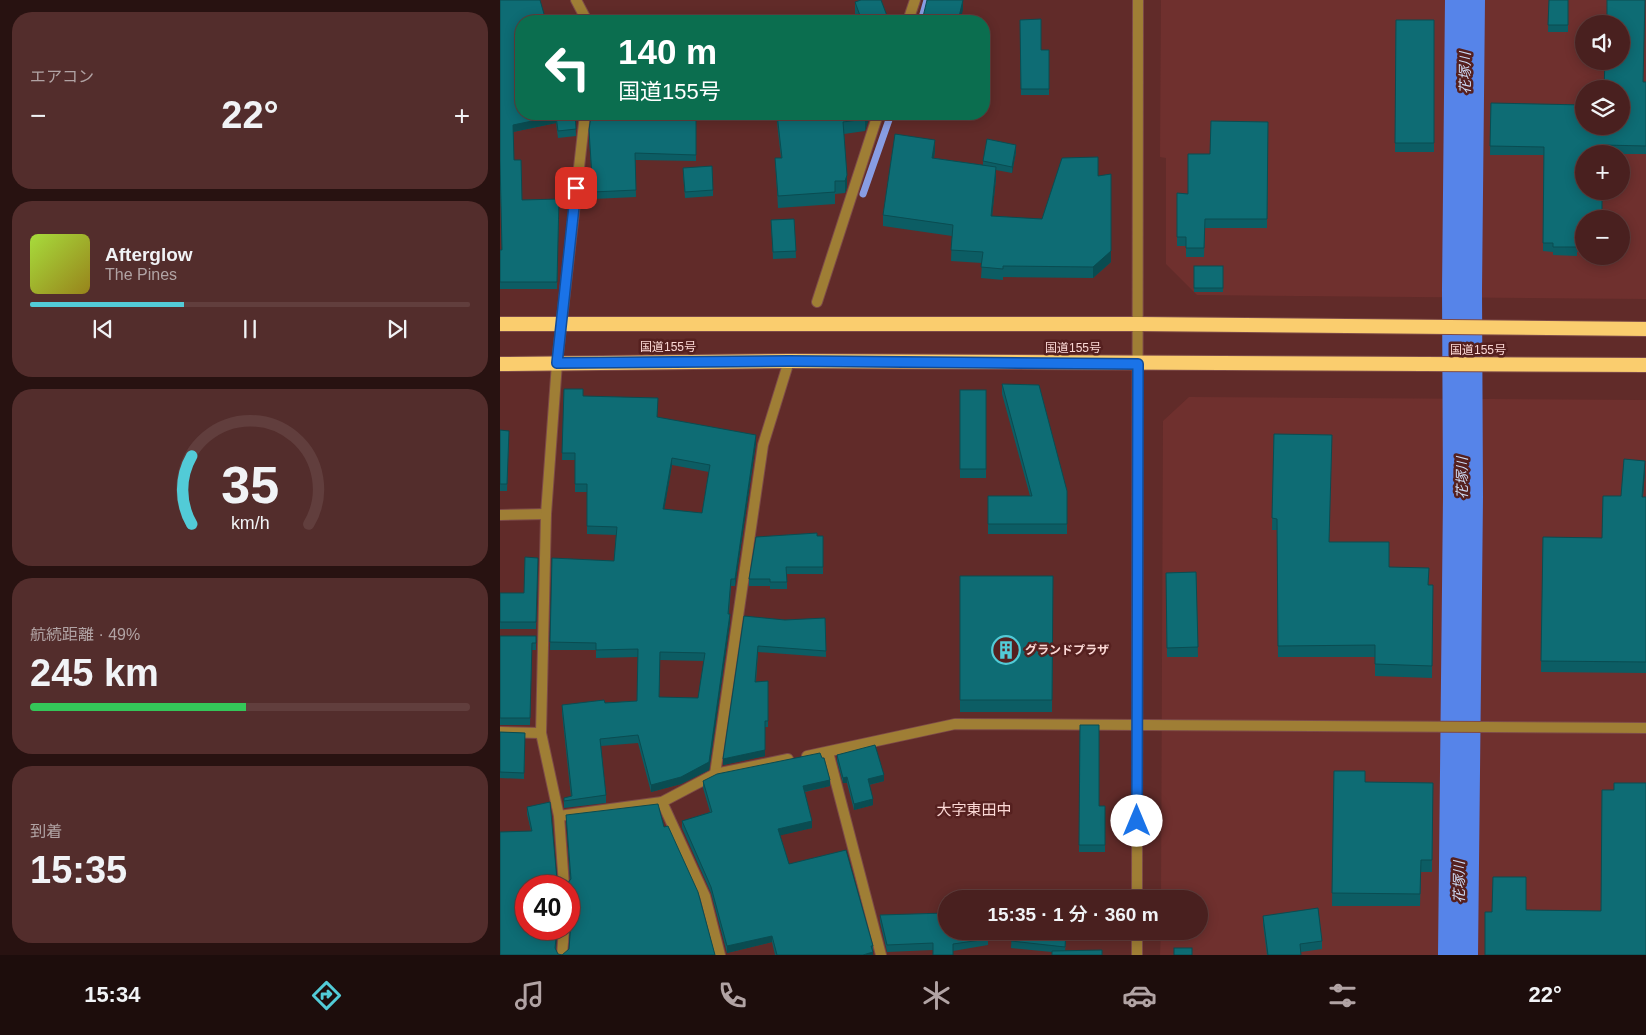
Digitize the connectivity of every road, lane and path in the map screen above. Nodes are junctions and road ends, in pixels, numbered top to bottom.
1 (576, 0) edge
2 (915, 0) edge
3 (1138, 0) edge
4 (583, 15) edge
5 (910, 15) edge
6 (584, 120) edge
7 (876, 120) edge
8 (817, 302) dead end
9 (500, 324) edge
10 (562, 324) junction
11 (1138, 324) junction
12 (1646, 329) edge
13 (789, 361) junction
14 (557, 363) junction
15 (500, 364) edge
16 (1138, 364) junction
17 (1646, 365) edge
18 (546, 514) junction
19 (500, 515) edge
20 (1137, 724) junction
21 (1646, 728) edge
22 (500, 732) edge
23 (541, 733) junction
24 (828, 752) junction
25 (715, 774) junction
26 (662, 802) junction
27 (559, 816) junction
28 (563, 875) edge
29 (1137, 890) edge
30 (563, 940) edge
31 (1137, 940) edge
32 (562, 955) edge
33 (720, 955) edge
34 (881, 955) edge
35 (1136, 955) edge

1 - 4 street
2 - 5 street
3 - 11 street
6 - 10 street
7 - 8 street
9 - 10 highway, 国道155号
10 - 11 highway, 国道155号
10 - 14 street
11 - 12 highway, 国道155号
11 - 16 street
13 - 14 highway, 国道155号
13 - 16 highway, 国道155号
13 - 25 street
14 - 15 highway, 国道155号
14 - 18 street
16 - 17 highway, 国道155号
16 - 20 street
18 - 19 street
18 - 23 street
20 - 21 street
20 - 24 street
20 - 29 street
22 - 23 street
23 - 27 street
24 - 25 street
24 - 34 street
25 - 26 street
26 - 27 street
26 - 33 street
27 - 28 street
30 - 32 street
31 - 35 street

